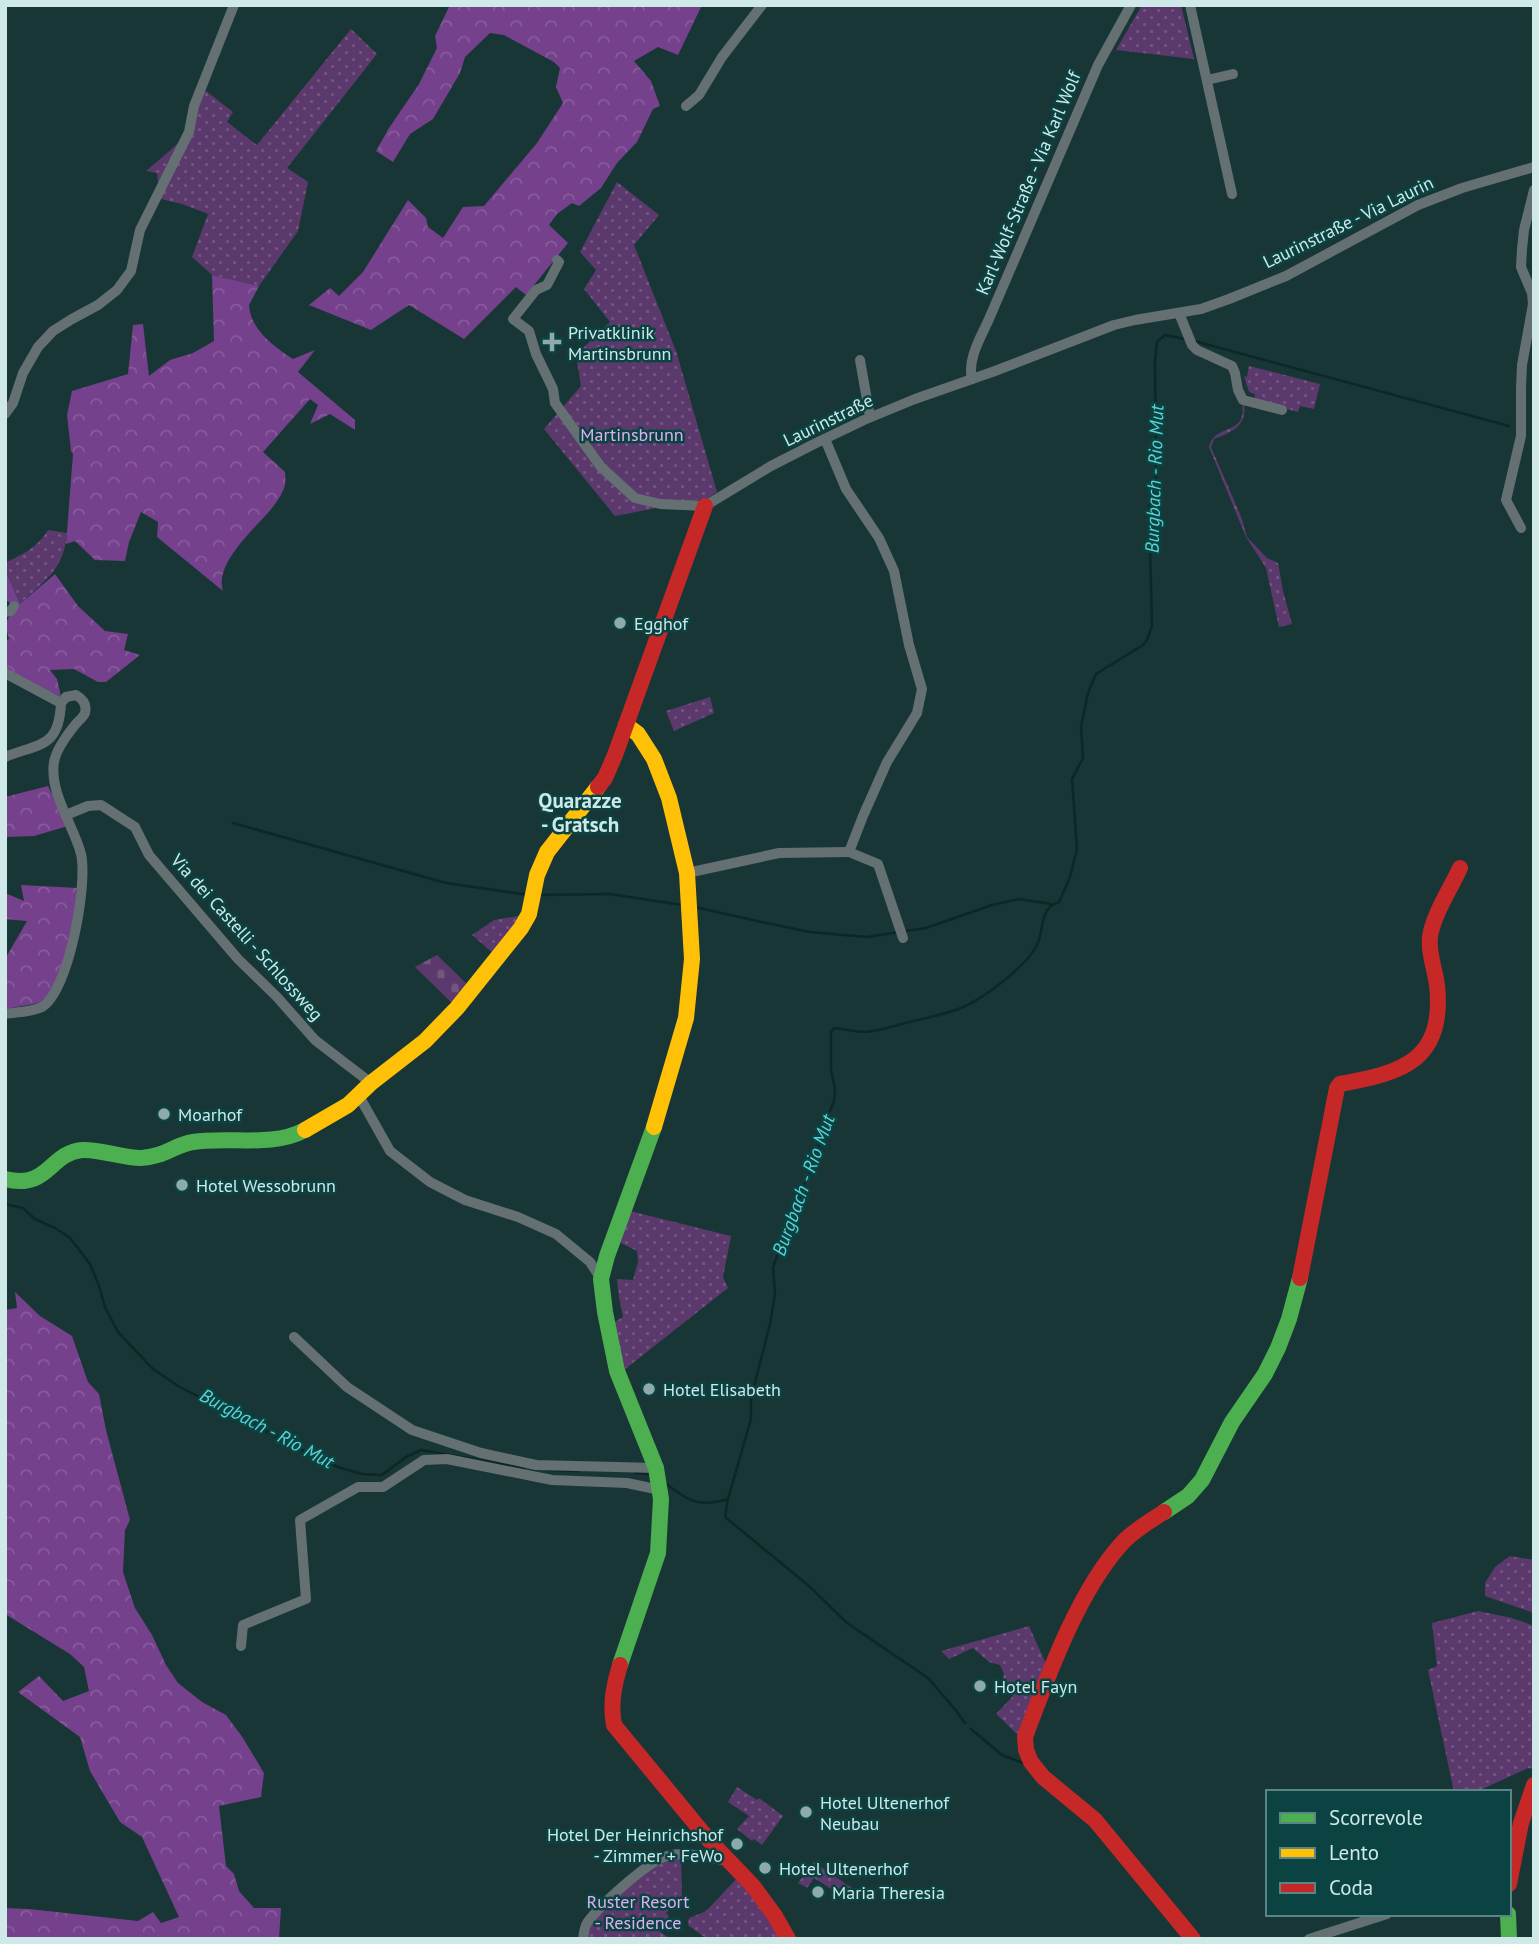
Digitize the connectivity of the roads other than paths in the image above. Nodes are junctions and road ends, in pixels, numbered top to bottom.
1 (234, 5) edge
2 (762, 5) edge
3 (1131, 5) edge
4 (1190, 5) edge
5 (1233, 74) dead end
6 (1207, 80) junction
7 (686, 106) dead end
8 (1534, 167) edge
9 (1534, 190) edge
10 (1233, 194) dead end
11 (557, 260) dead end
12 (1179, 313) junction
13 (860, 360) dead end
14 (972, 379) junction
15 (1282, 410) dead end
16 (5, 414) edge
17 (870, 418) junction
18 (825, 439) junction
19 (705, 506) junction
20 (1521, 528) dead end
21 (5, 673) edge
22 (61, 703) junction
23 (626, 725) junction
24 (5, 757) edge
25 (66, 815) junction
26 (849, 852) junction
27 (1460, 868) dead end
28 (687, 873) junction
29 (901, 933) dead end
30 (5, 1014) edge
31 (371, 1083) junction
32 (359, 1096) junction
33 (5, 1180) edge
34 (601, 1279) junction
35 (294, 1337) dead end
36 (656, 1468) junction
37 (660, 1490) junction
38 (241, 1646) dead end
39 (1534, 1785) edge
40 (729, 1861) junction
41 (1511, 1873) edge
42 (1381, 1916) edge
43 (1508, 1916) edge
44 (583, 1939) edge
45 (788, 1939) edge
46 (1193, 1939) edge
47 (1309, 1939) edge
48 (1508, 1939) edge

1 - 16 street
2 - 7 street
3 - 14 street, Karl-Wolf-Straße - Via Karl Wolf
4 - 6 street
5 - 6 street
6 - 10 street
8 - 12 street, Laurinstraße - Via Laurin
9 - 20 street
11 - 19 street
12 - 14 street, Laurinstraße - Via Laurin
12 - 15 street
13 - 17 street
14 - 17 street, Laurinstraße
17 - 18 street, Laurinstraße
18 - 19 street, Laurinstraße
18 - 26 street
19 - 23 street
21 - 22 street
22 - 24 street
22 - 25 street
23 - 28 street
23 - 31 street
25 - 30 street
25 - 31 street, Via dei Castelli - Schlossweg
26 - 28 street
26 - 29 street
27 - 46 street
28 - 34 street
31 - 32 street
32 - 33 street
32 - 34 street
34 - 36 street
35 - 36 street
36 - 37 street
37 - 38 street
37 - 40 street
39 - 41 street
40 - 44 street
40 - 45 street
42 - 47 street
43 - 48 street

